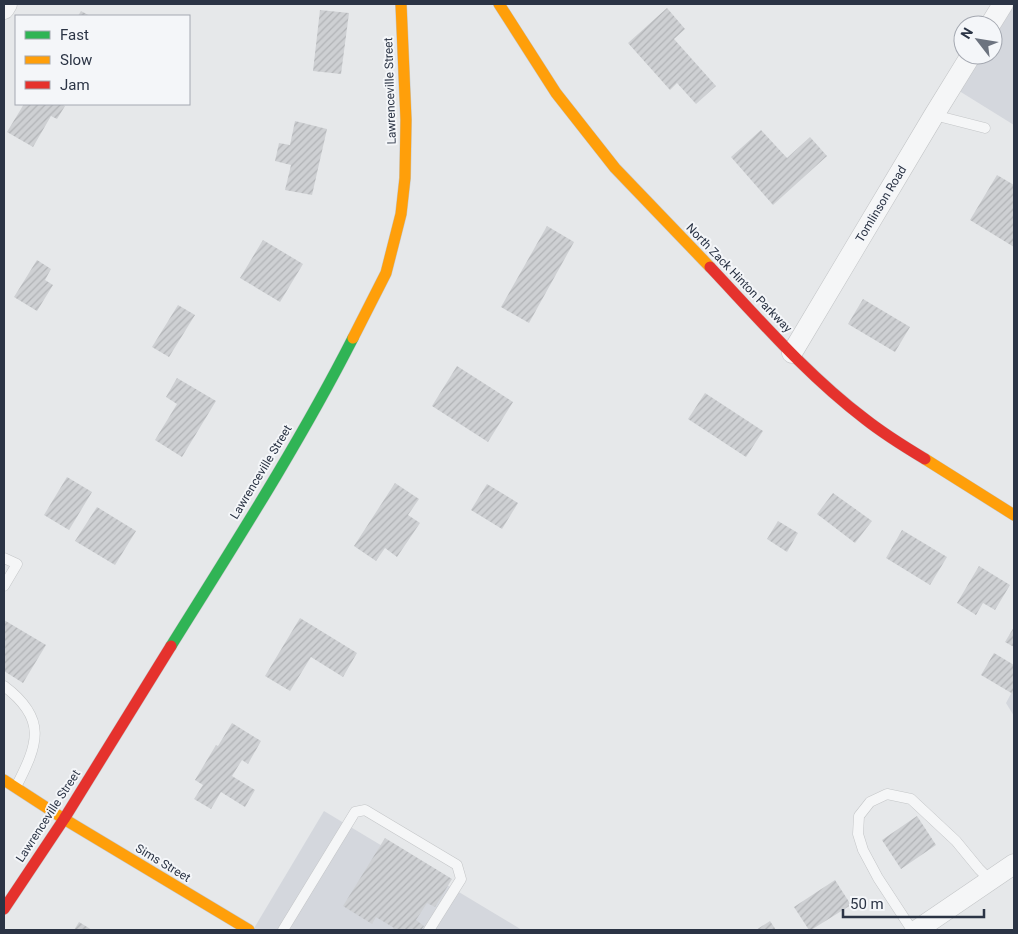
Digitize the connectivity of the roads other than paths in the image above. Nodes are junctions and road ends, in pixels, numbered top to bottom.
1 (7, 4) edge
2 (401, 4) edge
3 (499, 4) edge
4 (1003, 4) edge
5 (4, 9) edge
6 (996, 15) edge
7 (965, 65) edge
8 (934, 115) junction
9 (985, 128) dead end
10 (792, 353) junction
11 (1014, 515) edge
12 (4, 558) edge
13 (4, 586) edge
14 (4, 686) edge
15 (4, 780) edge
16 (15, 788) junction
17 (64, 819) junction
18 (1014, 864) edge
19 (990, 880) junction
20 (4, 909) edge
21 (249, 930) edge
22 (283, 930) edge
23 (429, 930) edge
24 (912, 930) edge
25 (917, 930) edge

1 - 5 street
2 - 17 main road, Lawrenceville Street
3 - 10 main road, North Zack Hinton Parkway
4 - 6 street
7 - 8 street, Tomlinson Road
8 - 9 lane
8 - 10 street, Tomlinson Road
10 - 11 main road, North Zack Hinton Parkway
12 - 13 lane
14 - 16 lane
15 - 16 main road, Sims Street
16 - 17 main road, Sims Street
17 - 20 main road, Lawrenceville Street
17 - 21 main road, Sims Street
18 - 19 street
19 - 24 lane
19 - 25 street
22 - 23 lane

